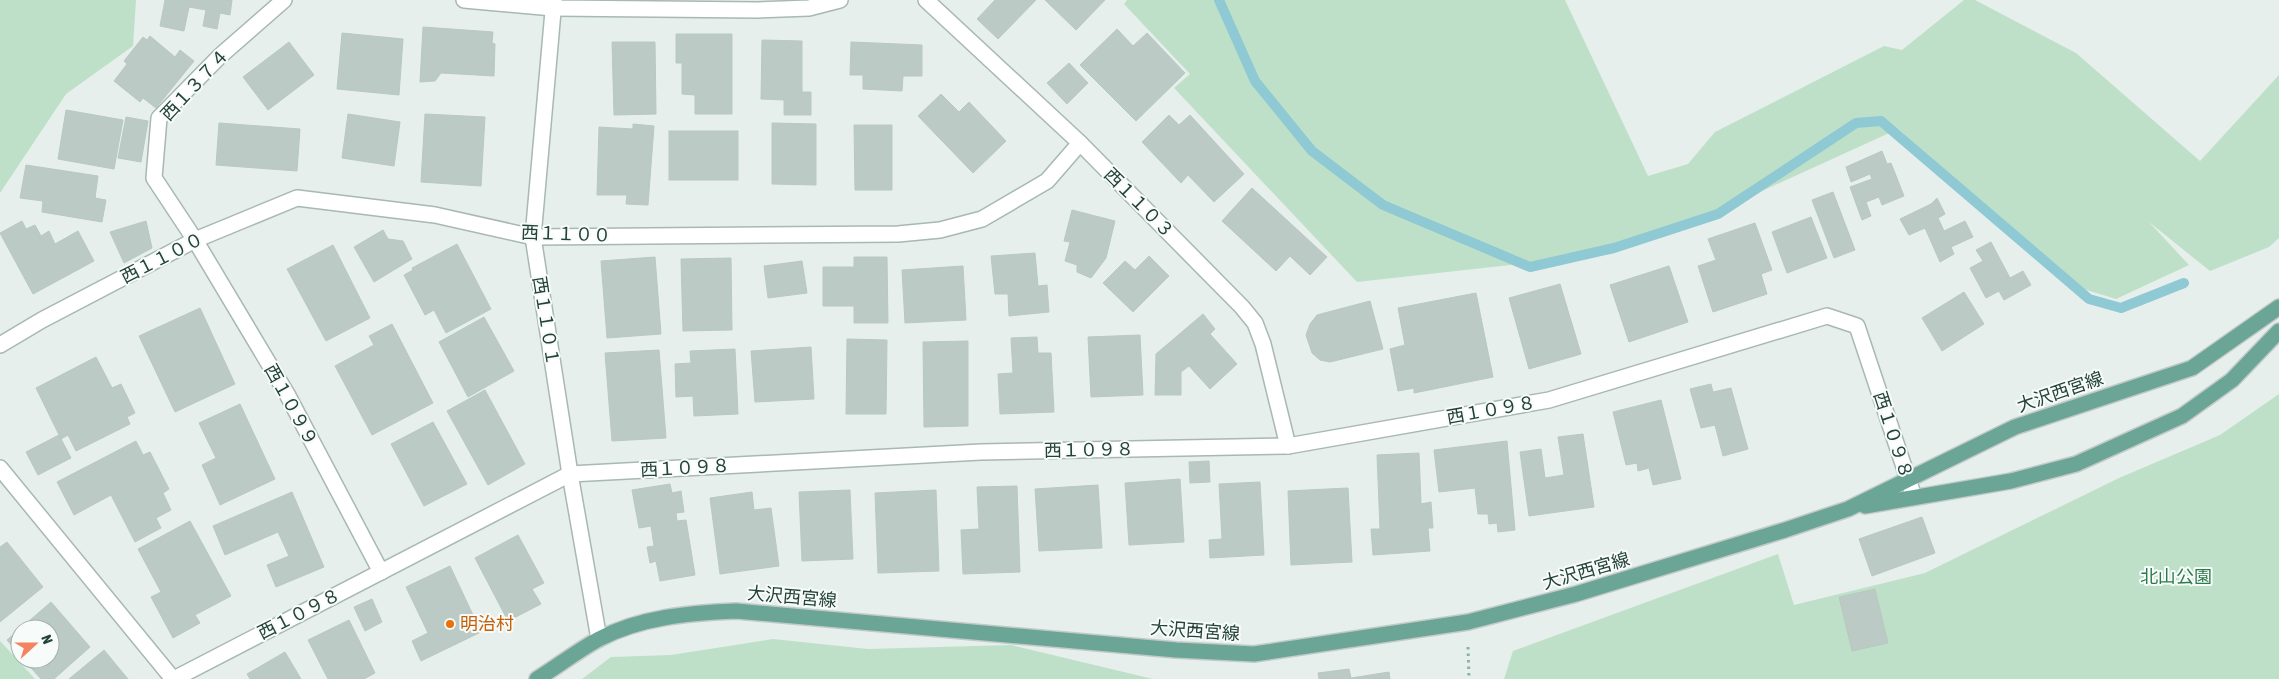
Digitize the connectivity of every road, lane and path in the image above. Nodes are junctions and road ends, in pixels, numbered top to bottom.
1 (284, 0) edge
2 (464, 0) edge
3 (840, 0) edge
4 (926, 0) edge
5 (554, 4) edge
6 (1080, 143) junction
7 (533, 237) junction
8 (195, 240) junction
9 (2279, 307) edge
10 (2279, 330) edge
11 (0, 344) edge
12 (1288, 446) junction
13 (0, 468) edge
14 (570, 474) junction
15 (1908, 479) junction
16 (1914, 497) junction
17 (1848, 509) junction
18 (381, 572) junction
19 (1468, 622) junction
20 (599, 639) junction
21 (173, 679) edge
22 (538, 679) edge
23 (1469, 679) edge

1 - 8 street, 西１３７４
2 - 5 street
3 - 5 street
4 - 6 street, 西１１０３
5 - 7 street, 西１１０１
6 - 7 street, 西１１００
6 - 12 street, 西１１０３
7 - 8 street, 西１１００
7 - 14 street, 西１１０１
8 - 11 street, 西１１００
8 - 18 street, 西１０９９
9 - 15 main road, 大沢西宮線
10 - 16 main road, 大沢西宮線
12 - 14 street, 西１０９８
12 - 15 street, 西１０９８
13 - 21 street
14 - 18 street, 西１０９８
14 - 20 street, 西１１０１
15 - 16 street, 西１０９８
15 - 17 main road, 大沢西宮線
16 - 17 main road, 大沢西宮線
17 - 19 main road, 大沢西宮線
18 - 21 street, 西１０９８
19 - 20 main road, 大沢西宮線
19 - 23 path
20 - 22 main road, 大沢西宮線

